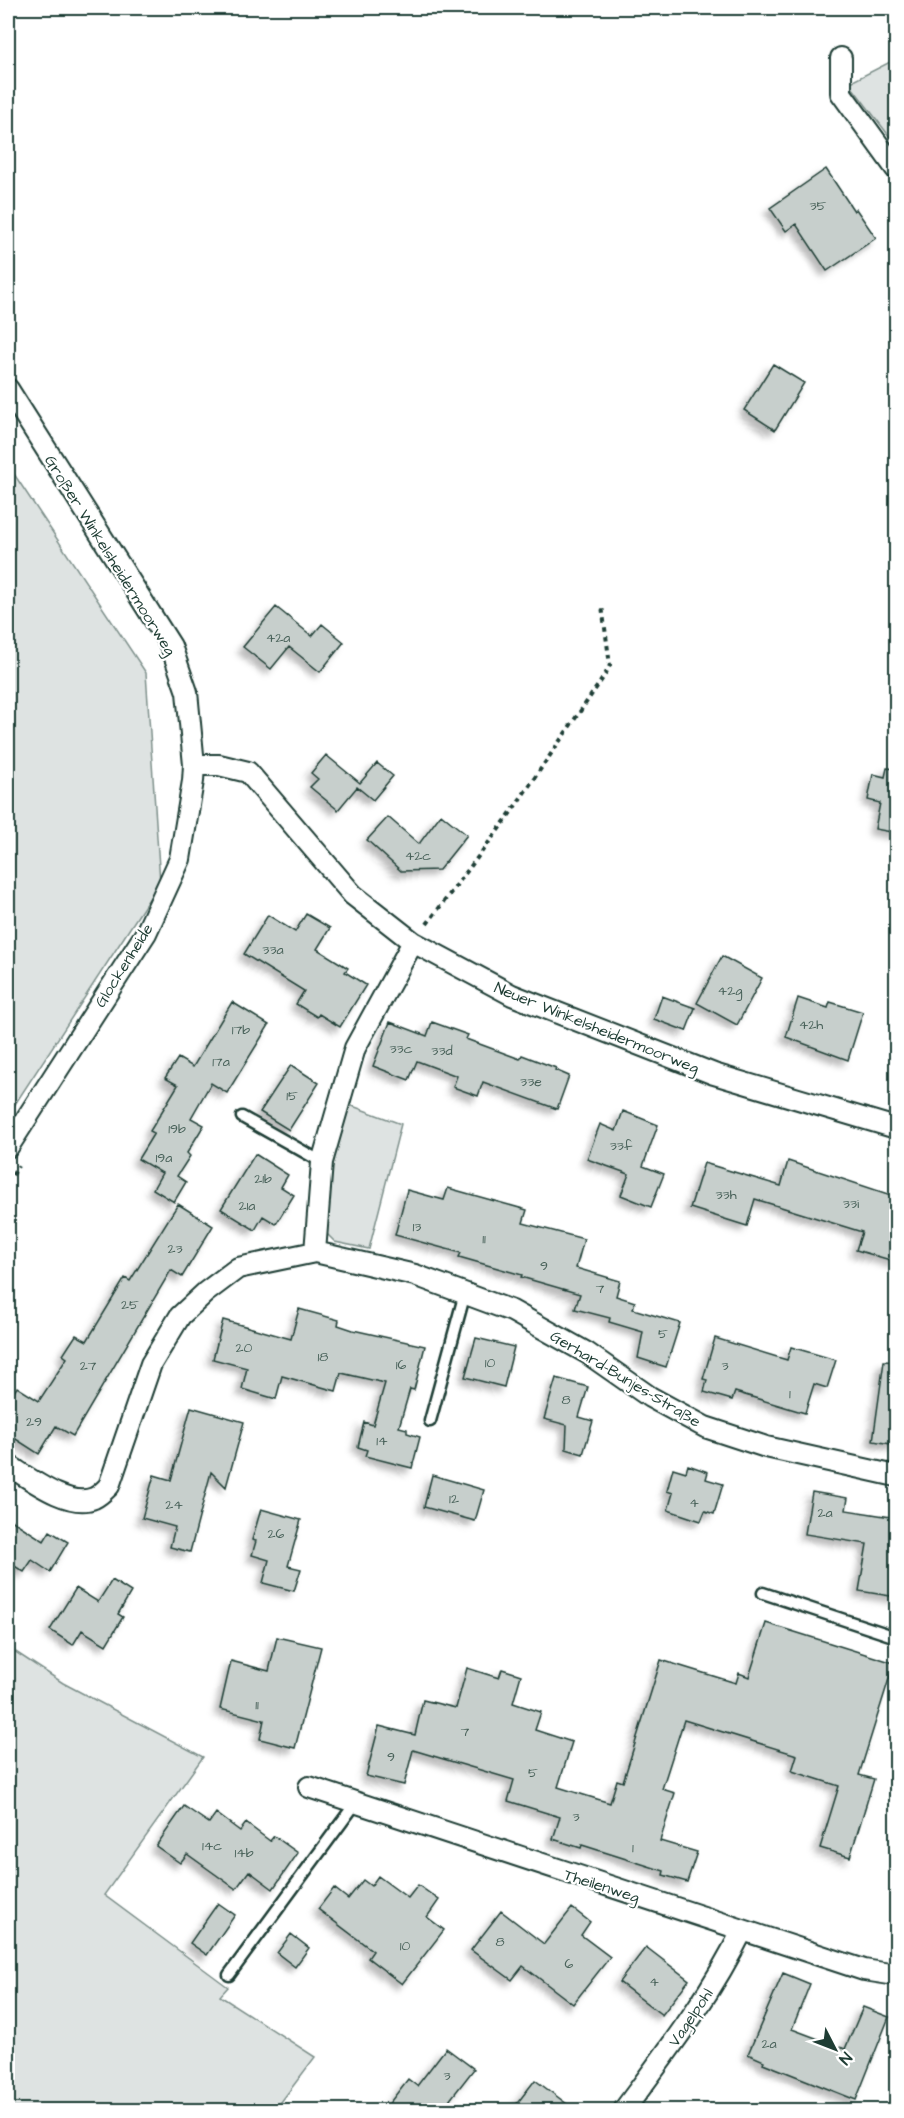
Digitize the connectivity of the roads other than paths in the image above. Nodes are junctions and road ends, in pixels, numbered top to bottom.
1 (841, 58) dead end
2 (897, 169) edge
3 (8, 389) edge
4 (194, 765) junction
5 (413, 942) junction
6 (242, 1117) dead end
7 (897, 1128) edge
8 (8, 1147) edge
9 (322, 1162) junction
10 (315, 1252) junction
11 (465, 1293) junction
12 (430, 1421) dead end
13 (8, 1465) edge
14 (897, 1476) edge
15 (764, 1593) dead end
16 (897, 1637) edge
17 (309, 1787) dead end
18 (355, 1804) junction
19 (742, 1930) junction
20 (229, 1975) dead end
21 (897, 1975) edge
22 (633, 2107) edge

1 - 2 street
3 - 4 street, Großer Winkelsheidermoorweg
4 - 5 street, Neuer Winkelsheidermoorweg
4 - 8 street, Glockenheide
5 - 7 street, Neuer Winkelsheidermoorweg
5 - 9 street
6 - 9 lane
9 - 10 street
10 - 11 street, Gerhard-Bunjes-Straße
10 - 13 street, Gerhard-Bunjes-Straße
11 - 12 lane
11 - 14 street, Gerhard-Bunjes-Straße
15 - 16 lane
17 - 18 street, Theilenweg
18 - 19 street, Theilenweg
18 - 20 lane
19 - 21 street, Theilenweg
19 - 22 street, Vagelpohl

